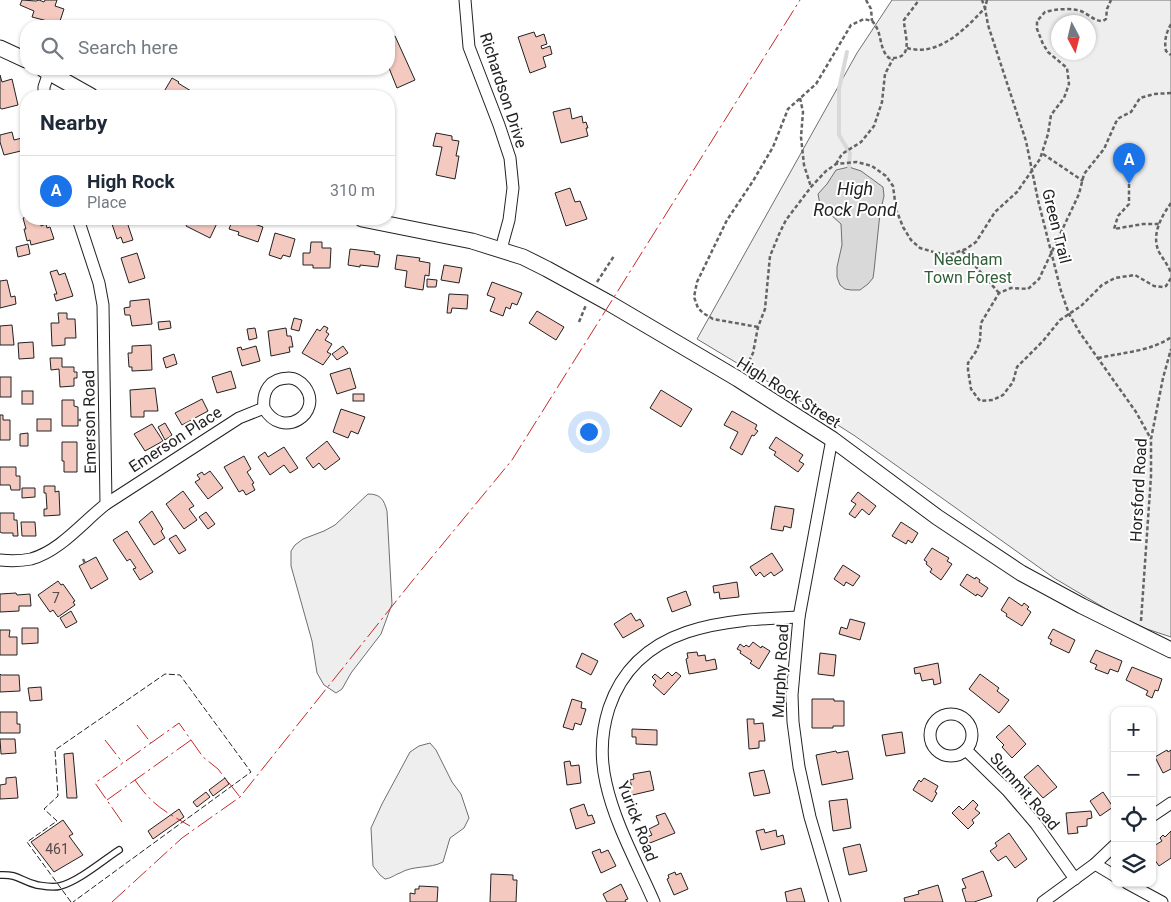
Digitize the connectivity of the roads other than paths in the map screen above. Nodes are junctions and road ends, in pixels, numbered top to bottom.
1 (464, 0) edge
2 (0, 48) edge
3 (20, 57) edge
4 (45, 75) edge
5 (55, 75) edge
6 (44, 90) edge
7 (81, 90) edge
8 (80, 225) edge
9 (394, 225) edge
10 (501, 249) junction
11 (264, 408) junction
12 (832, 439) junction
13 (106, 504) junction
14 (0, 560) edge
15 (799, 617) junction
16 (1171, 650) edge
17 (966, 750) dead end
18 (1171, 803) edge
19 (1156, 813) edge
20 (1111, 849) edge
21 (119, 850) dead end
22 (1095, 864) junction
23 (1111, 874) edge
24 (0, 875) edge
25 (1075, 879) junction
26 (1134, 887) edge
27 (654, 902) edge
28 (835, 902) edge
29 (1043, 902) edge
30 (1162, 902) edge

1 - 10 street, Richardson Drive
2 - 3 street
4 - 6 street
5 - 7 street
8 - 13 street, Emerson Road
9 - 10 street, High Rock Street
10 - 12 street, High Rock Street
11 - 11 street
11 - 13 street, Emerson Place
12 - 15 street, Murphy Road
12 - 16 street, High Rock Street
13 - 14 street
15 - 27 street, Yurick Road
15 - 28 street, Murphy Road
17 - 25 street, Summit Road
18 - 19 street
20 - 22 street
21 - 24 lane
22 - 23 street
22 - 25 street
25 - 29 street
26 - 30 street

